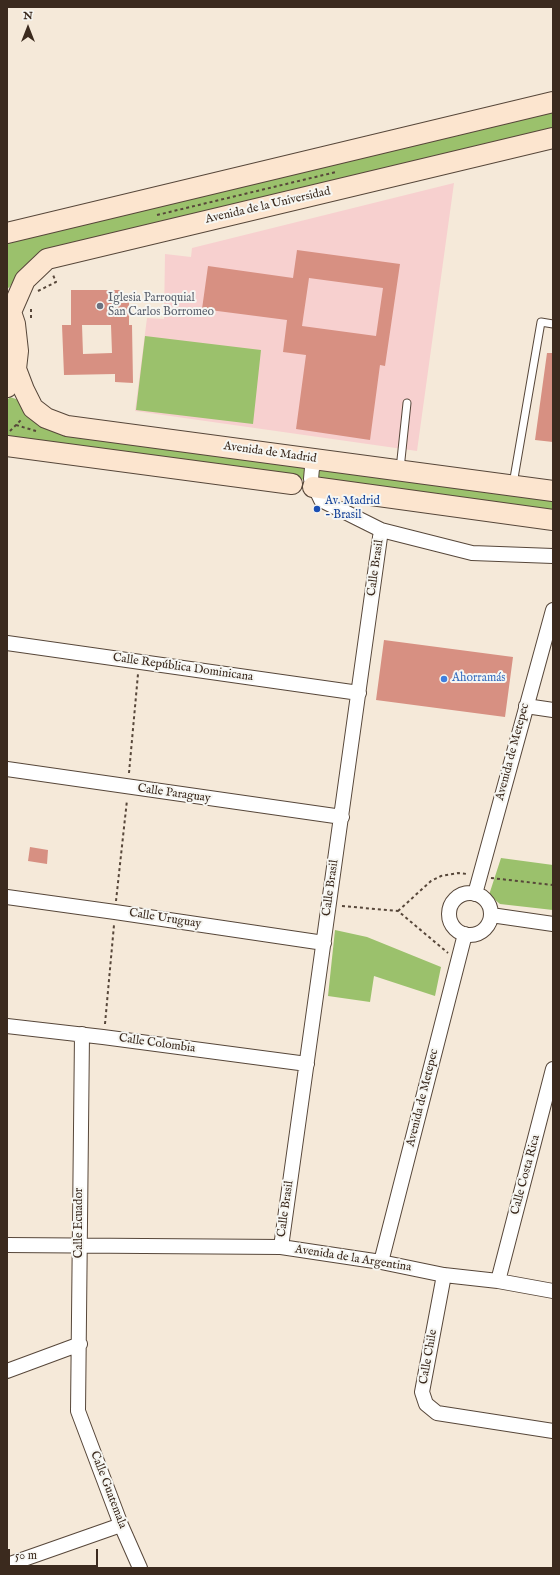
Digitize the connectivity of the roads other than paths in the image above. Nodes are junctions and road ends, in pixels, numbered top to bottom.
1 (553, 102) edge
2 (553, 138) edge
3 (7, 232) edge
4 (9, 309) edge
5 (553, 324) edge
6 (16, 369) junction
7 (7, 387) edge
8 (407, 403) dead end
9 (7, 446) edge
10 (318, 460) junction
11 (399, 471) junction
12 (292, 484) joint
13 (513, 486) junction
14 (313, 487) junction
15 (553, 492) edge
16 (553, 520) edge
17 (381, 530) junction
18 (553, 556) edge
19 (553, 610) edge
20 (7, 643) edge
21 (358, 693) junction
22 (526, 706) junction
23 (553, 710) edge
24 (7, 769) edge
25 (342, 817) junction
26 (475, 894) junction
27 (7, 897) edge
28 (491, 915) junction
29 (553, 924) edge
30 (465, 934) junction
31 (324, 943) junction
32 (7, 1026) edge
33 (82, 1034) junction
34 (307, 1064) junction
35 (553, 1069) edge
36 (7, 1245) edge
37 (79, 1245) junction
38 (281, 1247) junction
39 (381, 1262) junction
40 (444, 1275) junction
41 (498, 1281) junction
42 (553, 1291) edge
43 (80, 1344) junction
44 (7, 1371) edge
45 (78, 1411) joint
46 (553, 1431) edge
47 (121, 1525) junction
48 (7, 1565) edge
49 (140, 1568) edge

1 - 3 street
2 - 4 street, Avenida de la Universidad
4 - 6 street
5 - 13 lane
6 - 7 street
6 - 10 street, Avenida de Madrid
8 - 11 lane
9 - 12 street
10 - 11 street, Avenida de Madrid
10 - 14 street
11 - 13 street, Avenida de Madrid
12 - 14 street
13 - 15 street, Avenida de Madrid
14 - 16 street
14 - 17 street
17 - 18 street
17 - 21 street, Calle Brasil
19 - 22 street, Avenida de Metepec
20 - 21 street, Calle República Dominicana
21 - 25 street, Calle Brasil
22 - 23 street
22 - 26 street, Avenida de Metepec
24 - 25 street, Calle Paraguay
25 - 31 street, Calle Brasil
26 - 28 street
26 - 30 street
27 - 31 street, Calle Uruguay
28 - 29 street
28 - 30 street
30 - 39 street, Avenida de Metepec
31 - 34 street, Calle Brasil
32 - 33 street, Calle Colombia
33 - 34 street, Calle Colombia
33 - 37 street, Calle Ecuador
34 - 38 street, Calle Brasil
35 - 41 street, Calle Costa Rica
36 - 37 street, Avenida de la Argentina
37 - 38 street, Avenida de la Argentina
37 - 43 street, Calle Ecuador
38 - 39 street, Avenida de la Argentina
39 - 40 street, Avenida de la Argentina
40 - 41 street, Avenida de la Argentina
40 - 46 street, Calle Chile
41 - 42 street, Avenida de la Argentina
43 - 44 street
43 - 45 street, Calle Ecuador
45 - 47 street, Calle Guatemala
47 - 48 street
47 - 49 street, Calle Guatemala

